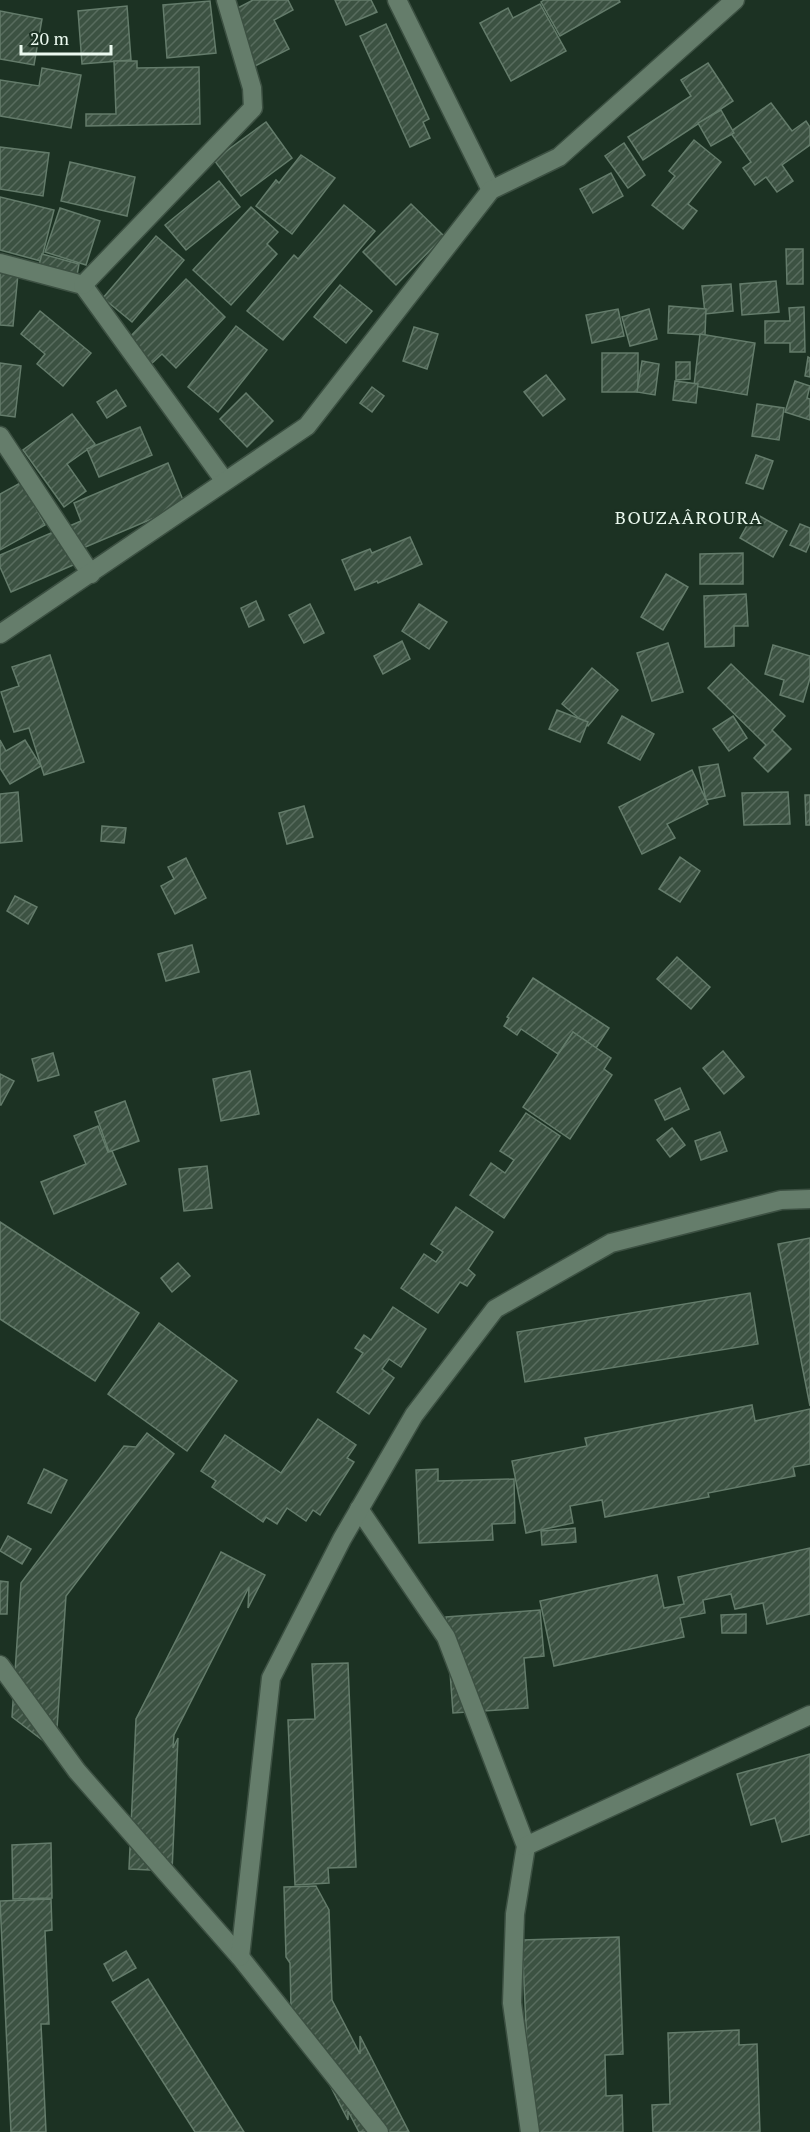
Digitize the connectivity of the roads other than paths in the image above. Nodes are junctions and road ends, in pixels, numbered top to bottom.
1 (226, 0) edge
2 (397, 0) edge
3 (735, 0) edge
4 (491, 190) junction
5 (0, 263) edge
6 (82, 285) junction
7 (0, 436) edge
8 (224, 480) junction
9 (91, 574) junction
10 (0, 634) edge
11 (810, 1199) edge
12 (359, 1509) junction
13 (0, 1665) edge
14 (810, 1715) edge
15 (526, 1846) junction
16 (240, 1957) junction
17 (379, 2132) edge
18 (530, 2132) edge

1 - 6 street
2 - 4 street
3 - 4 street
4 - 8 street
5 - 6 street
6 - 8 street
7 - 9 street
8 - 9 street
9 - 10 street
11 - 12 street
12 - 15 street
12 - 16 street
13 - 16 street
14 - 15 street
15 - 18 street
16 - 17 street

